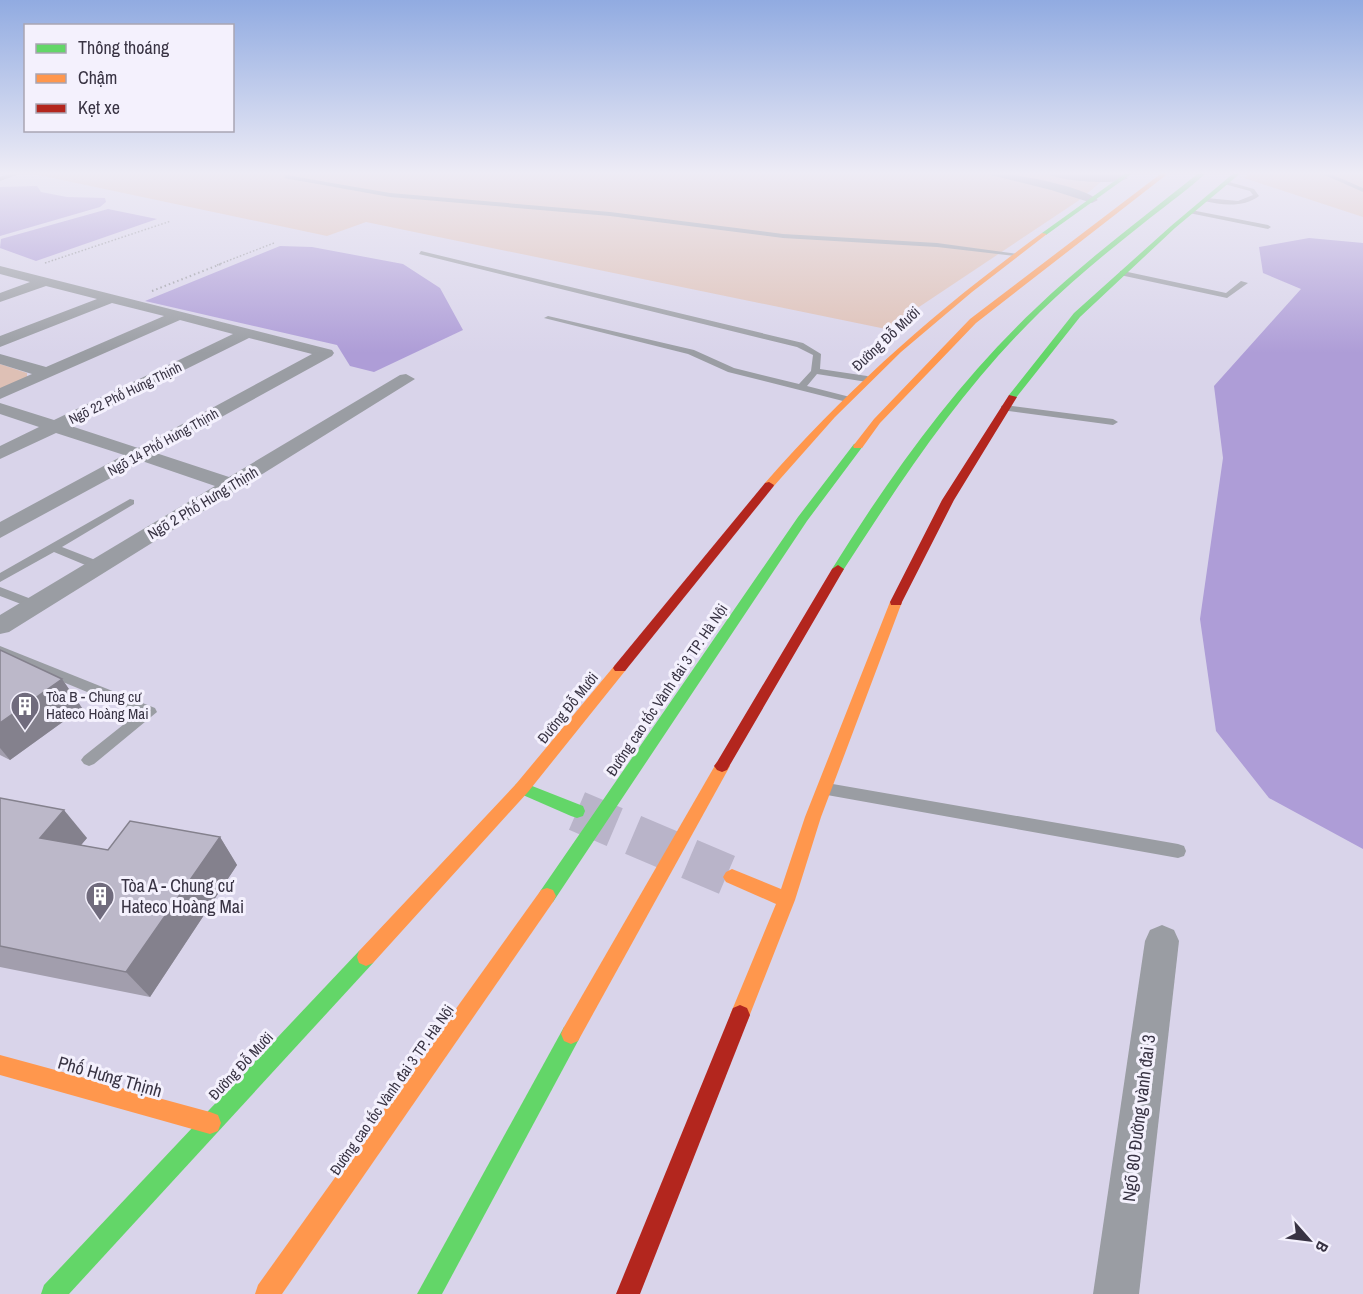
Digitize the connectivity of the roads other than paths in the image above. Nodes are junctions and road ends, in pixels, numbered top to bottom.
1 (755, 232) edge
2 (1046, 232) edge
3 (1088, 232) edge
4 (1130, 232) edge
5 (1168, 232) edge
6 (421, 253) dead end
7 (1015, 254) junction
8 (7, 271) edge
9 (1123, 273) junction
10 (46, 281) junction
11 (1244, 283) dead end
12 (0, 298) edge
13 (119, 300) junction
14 (180, 315) junction
15 (548, 318) dead end
16 (250, 332) junction
17 (0, 342) edge
18 (0, 359) edge
19 (815, 371) junction
20 (47, 374) junction
21 (406, 379) dead end
22 (867, 379) junction
23 (802, 386) junction
24 (0, 394) edge
25 (848, 399) junction
26 (0, 408) edge
27 (1005, 408) junction
28 (1113, 422) dead end
29 (55, 426) junction
30 (0, 453) edge
31 (140, 454) junction
32 (232, 485) junction
33 (130, 502) dead end
34 (0, 531) edge
35 (53, 547) junction
36 (99, 566) junction
37 (0, 578) edge
38 (0, 591) edge
39 (34, 606) junction
40 (0, 626) edge
41 (0, 651) edge
42 (89, 760) dead end
43 (522, 788) junction
44 (825, 788) junction
45 (577, 811) tunnel mouth
46 (1178, 851) dead end
47 (732, 877) tunnel mouth
48 (786, 900) junction
49 (1162, 941) dead end
50 (0, 1065) edge
51 (405, 1101) junction
52 (210, 1124) junction
53 (268, 1266) dead end
54 (53, 1294) edge
55 (267, 1294) edge
56 (430, 1294) edge
57 (628, 1294) edge
58 (1116, 1294) edge

1 - 7 lane
2 - 7 main road, Đường Đỗ Mười
3 - 51 main road, Đường cao tốc Vành đai 3 TP. Hà Nội
4 - 56 main road
5 - 9 main road
6 - 19 lane
7 - 22 main road, Đường Đỗ Mười
8 - 10 street
9 - 11 lane
9 - 27 main road
10 - 12 street
10 - 13 street
13 - 14 street
13 - 17 street
14 - 16 street
14 - 20 street
15 - 23 lane
16 - 29 street, Ngõ 22 Phố Hưng Thịnh
16 - 31 street, Ngõ 14 Phố Hưng Thịnh
18 - 20 street
19 - 22 lane
19 - 23 lane
20 - 24 street
21 - 32 street, Ngõ 2 Phố Hưng Thịnh
22 - 25 main road, Đường Đỗ Mười
23 - 25 lane
25 - 43 main road, Đường Đỗ Mười
26 - 29 street
27 - 28 lane
27 - 44 main road
29 - 30 street, Ngõ 22 Phố Hưng Thịnh
29 - 31 street
31 - 32 street
31 - 34 street, Ngõ 14 Phố Hưng Thịnh
32 - 36 street, Ngõ 2 Phố Hưng Thịnh
33 - 35 lane
35 - 36 lane
35 - 37 lane
36 - 39 street, Ngõ 2 Phố Hưng Thịnh
38 - 39 lane
39 - 40 street, Ngõ 2 Phố Hưng Thịnh
41 - 42 lane
43 - 45 main road
43 - 52 main road, Đường Đỗ Mười
44 - 46 lane
44 - 48 main road
47 - 48 main road
48 - 57 main road
49 - 58 street, Ngõ 80 Đường vành đai 3
50 - 52 main road, Phố Hưng Thịnh
51 - 53 main road
51 - 55 main road, Đường cao tốc Vành đai 3 TP. Hà Nội
52 - 54 main road, Đường Đỗ Mười

